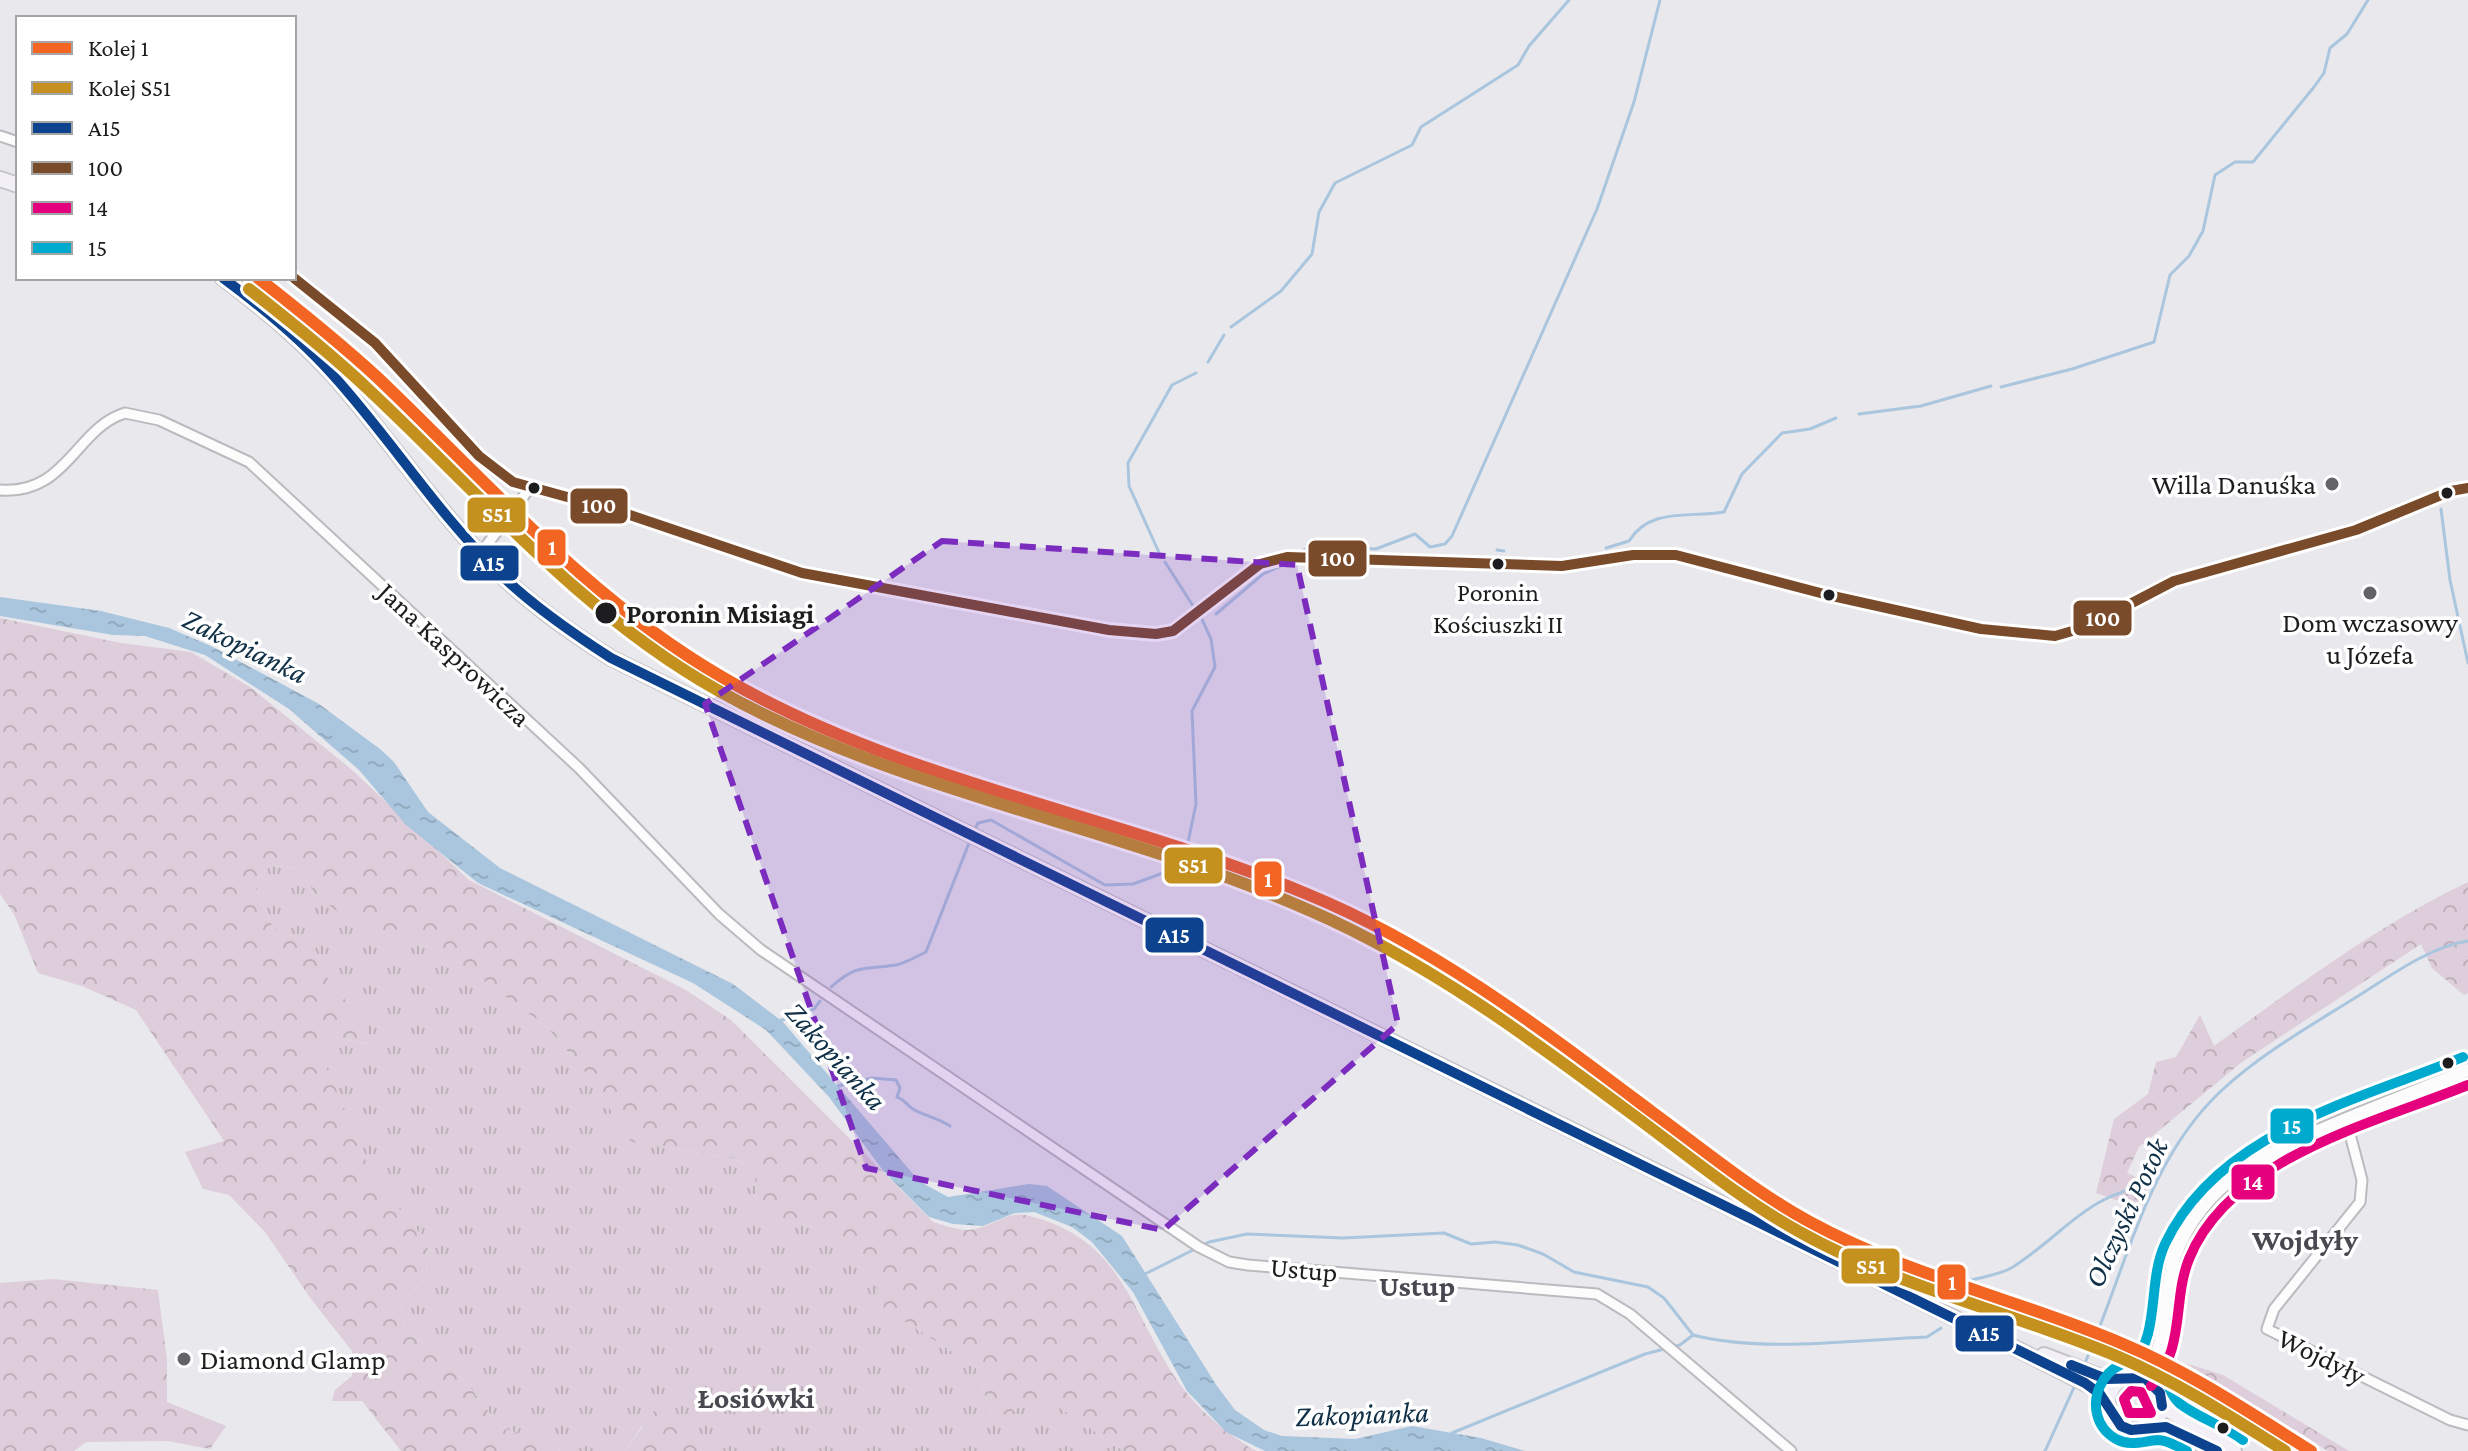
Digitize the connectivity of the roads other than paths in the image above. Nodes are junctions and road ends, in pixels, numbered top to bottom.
1 (226, 280) edge
2 (296, 280) edge
3 (2468, 488) edge
4 (529, 489) junction
5 (0, 490) edge
6 (480, 554) junction
7 (878, 1031) joint
8 (2468, 1070) edge
9 (2346, 1119) junction
10 (2156, 1359) junction
11 (2141, 1376) junction
12 (2087, 1378) junction
13 (2119, 1380) junction
14 (2161, 1400) junction
15 (2109, 1405) junction
16 (2468, 1425) edge
17 (2152, 1426) junction
18 (1791, 1451) edge
19 (2217, 1451) edge
20 (2234, 1451) edge

1 - 6 main road
2 - 4 street
3 - 4 street
4 - 6 street
5 - 7 street, Jana Kasprowicza
6 - 12 main road
7 - 18 street, Ustup
8 - 9 street
9 - 10 street
9 - 16 street, Wojdyły
10 - 11 street
10 - 14 street
11 - 13 main road
11 - 14 main road
12 - 13 main road
12 - 15 main road
13 - 15 main road
14 - 17 main road
14 - 20 main road
15 - 17 main road
17 - 19 main road

